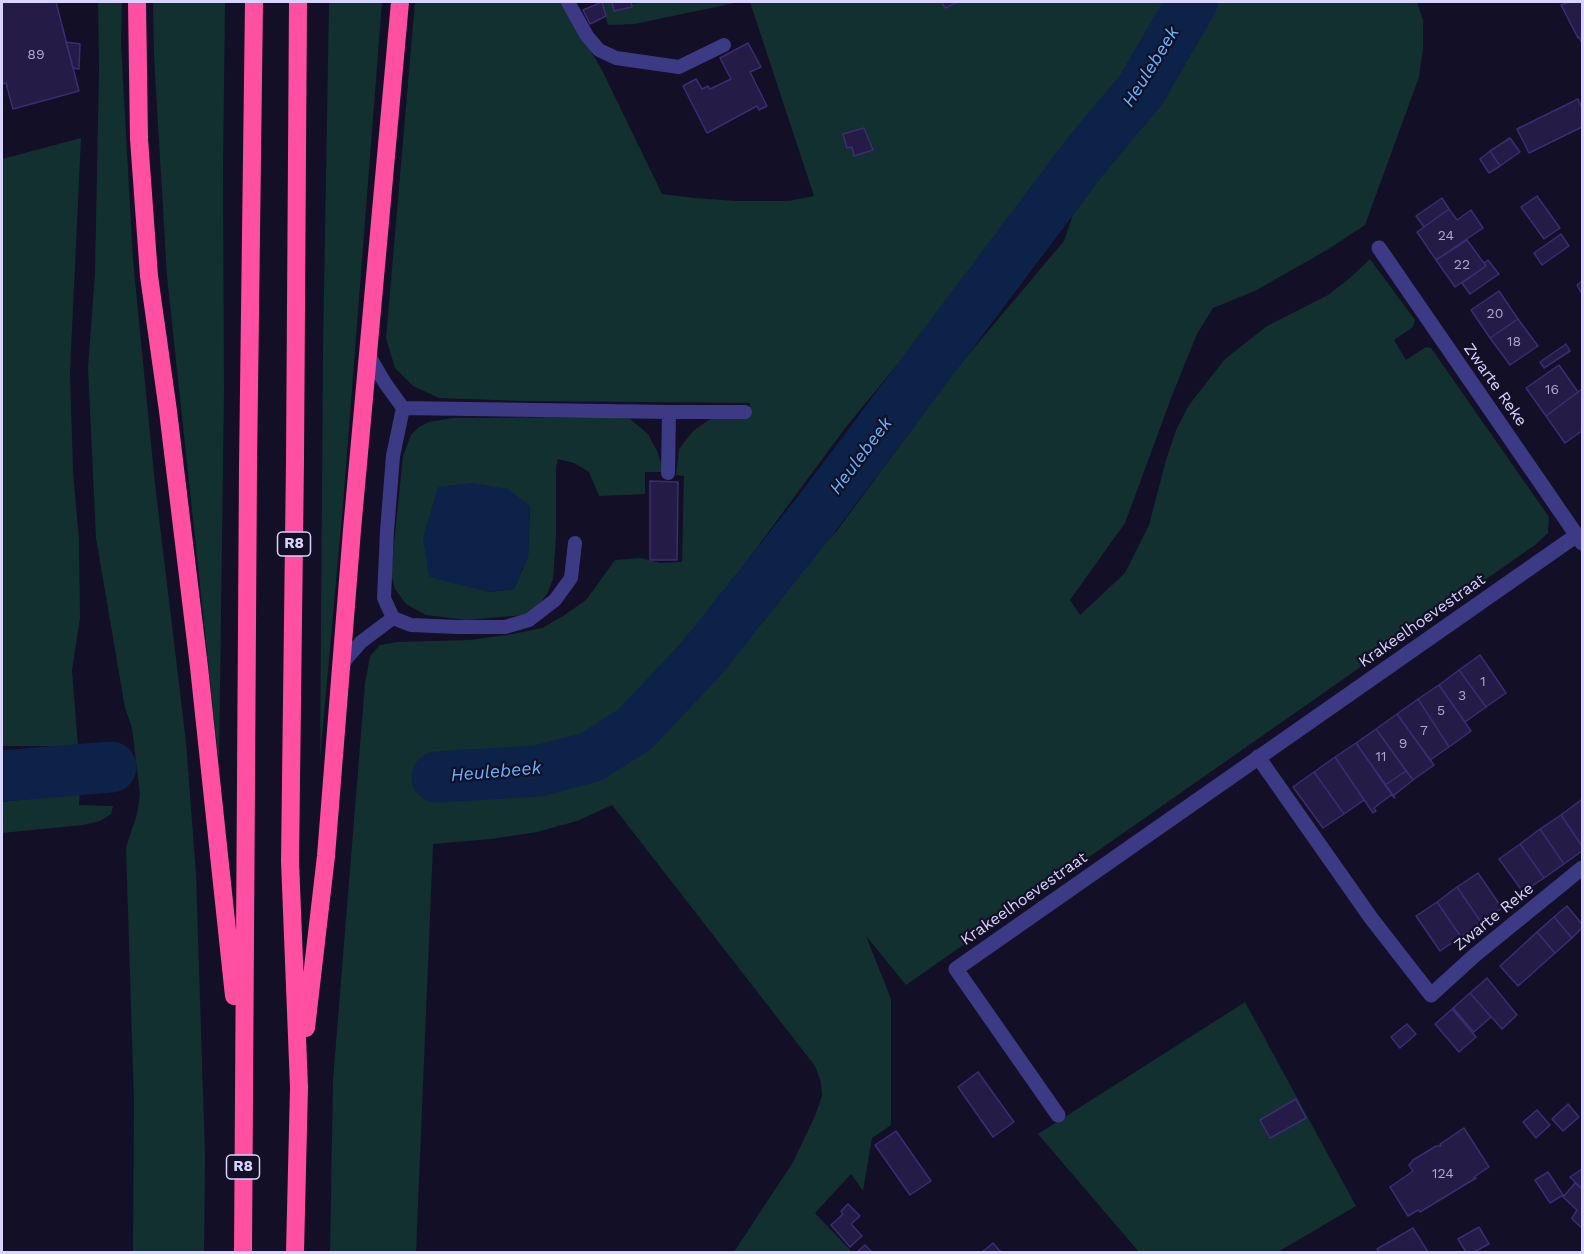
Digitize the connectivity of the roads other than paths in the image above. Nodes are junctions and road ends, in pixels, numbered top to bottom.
1 (137, 2) edge
2 (254, 2) edge
3 (298, 2) edge
4 (400, 2) edge
5 (568, 2) edge
6 (724, 45) dead end
7 (1379, 248) dead end
8 (368, 354) junction
9 (403, 408) junction
10 (669, 412) junction
11 (745, 412) dead end
12 (668, 473) dead end
13 (1580, 539) edge
14 (575, 543) dead end
15 (393, 618) junction
16 (341, 665) junction
17 (1258, 758) junction
18 (1582, 868) edge
19 (243, 1081) junction
20 (299, 1087) junction
21 (1058, 1115) dead end
22 (243, 1252) edge
23 (295, 1252) edge

1 - 19 highway, R8
2 - 19 highway, R8
3 - 20 highway, R8
4 - 8 highway, R8
5 - 6 lane
7 - 13 street, Zwarte Reke
8 - 9 lane
8 - 16 highway, R8
9 - 10 lane
9 - 15 lane
10 - 11 lane
10 - 12 lane
13 - 17 street, Krakeelhoevestraat
14 - 15 lane
15 - 16 lane
16 - 20 highway, R8
17 - 18 street, Zwarte Reke
17 - 21 street, Krakeelhoevestraat
19 - 22 highway, R8
20 - 23 highway, R8

